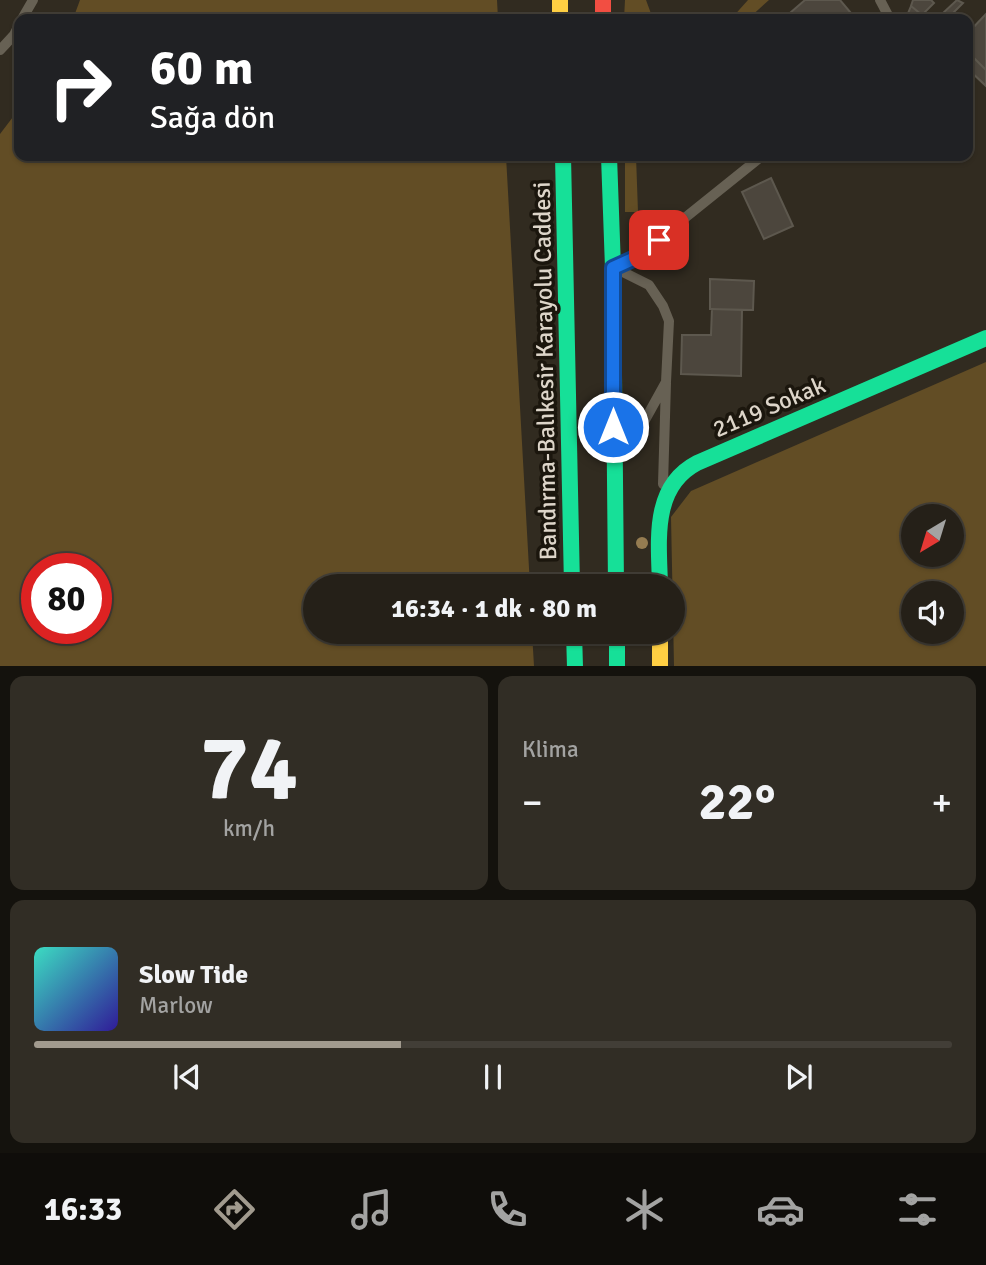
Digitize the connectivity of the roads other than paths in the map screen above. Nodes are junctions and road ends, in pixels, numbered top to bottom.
1 (14, 35) edge
2 (0, 50) edge
3 (563, 161) edge
4 (609, 161) edge
5 (756, 161) edge
6 (613, 268) junction
7 (986, 338) edge
8 (666, 382) junction
9 (613, 453) junction
10 (662, 512) junction
11 (572, 574) edge
12 (615, 574) edge
13 (660, 574) edge
14 (574, 644) edge
15 (617, 644) edge
16 (660, 644) edge
17 (575, 666) edge
18 (617, 666) edge
19 (660, 666) edge

1 - 2 lane
3 - 11 main road, Bandırma-Balıkesir Karayolu Caddesi
4 - 6 main road
5 - 6 lane
6 - 8 lane
6 - 9 main road
7 - 10 main road, 2119 Sokak
8 - 9 lane
8 - 10 lane
9 - 12 main road
10 - 13 main road, 2119 Sokak
14 - 17 main road
15 - 18 main road
16 - 19 main road

